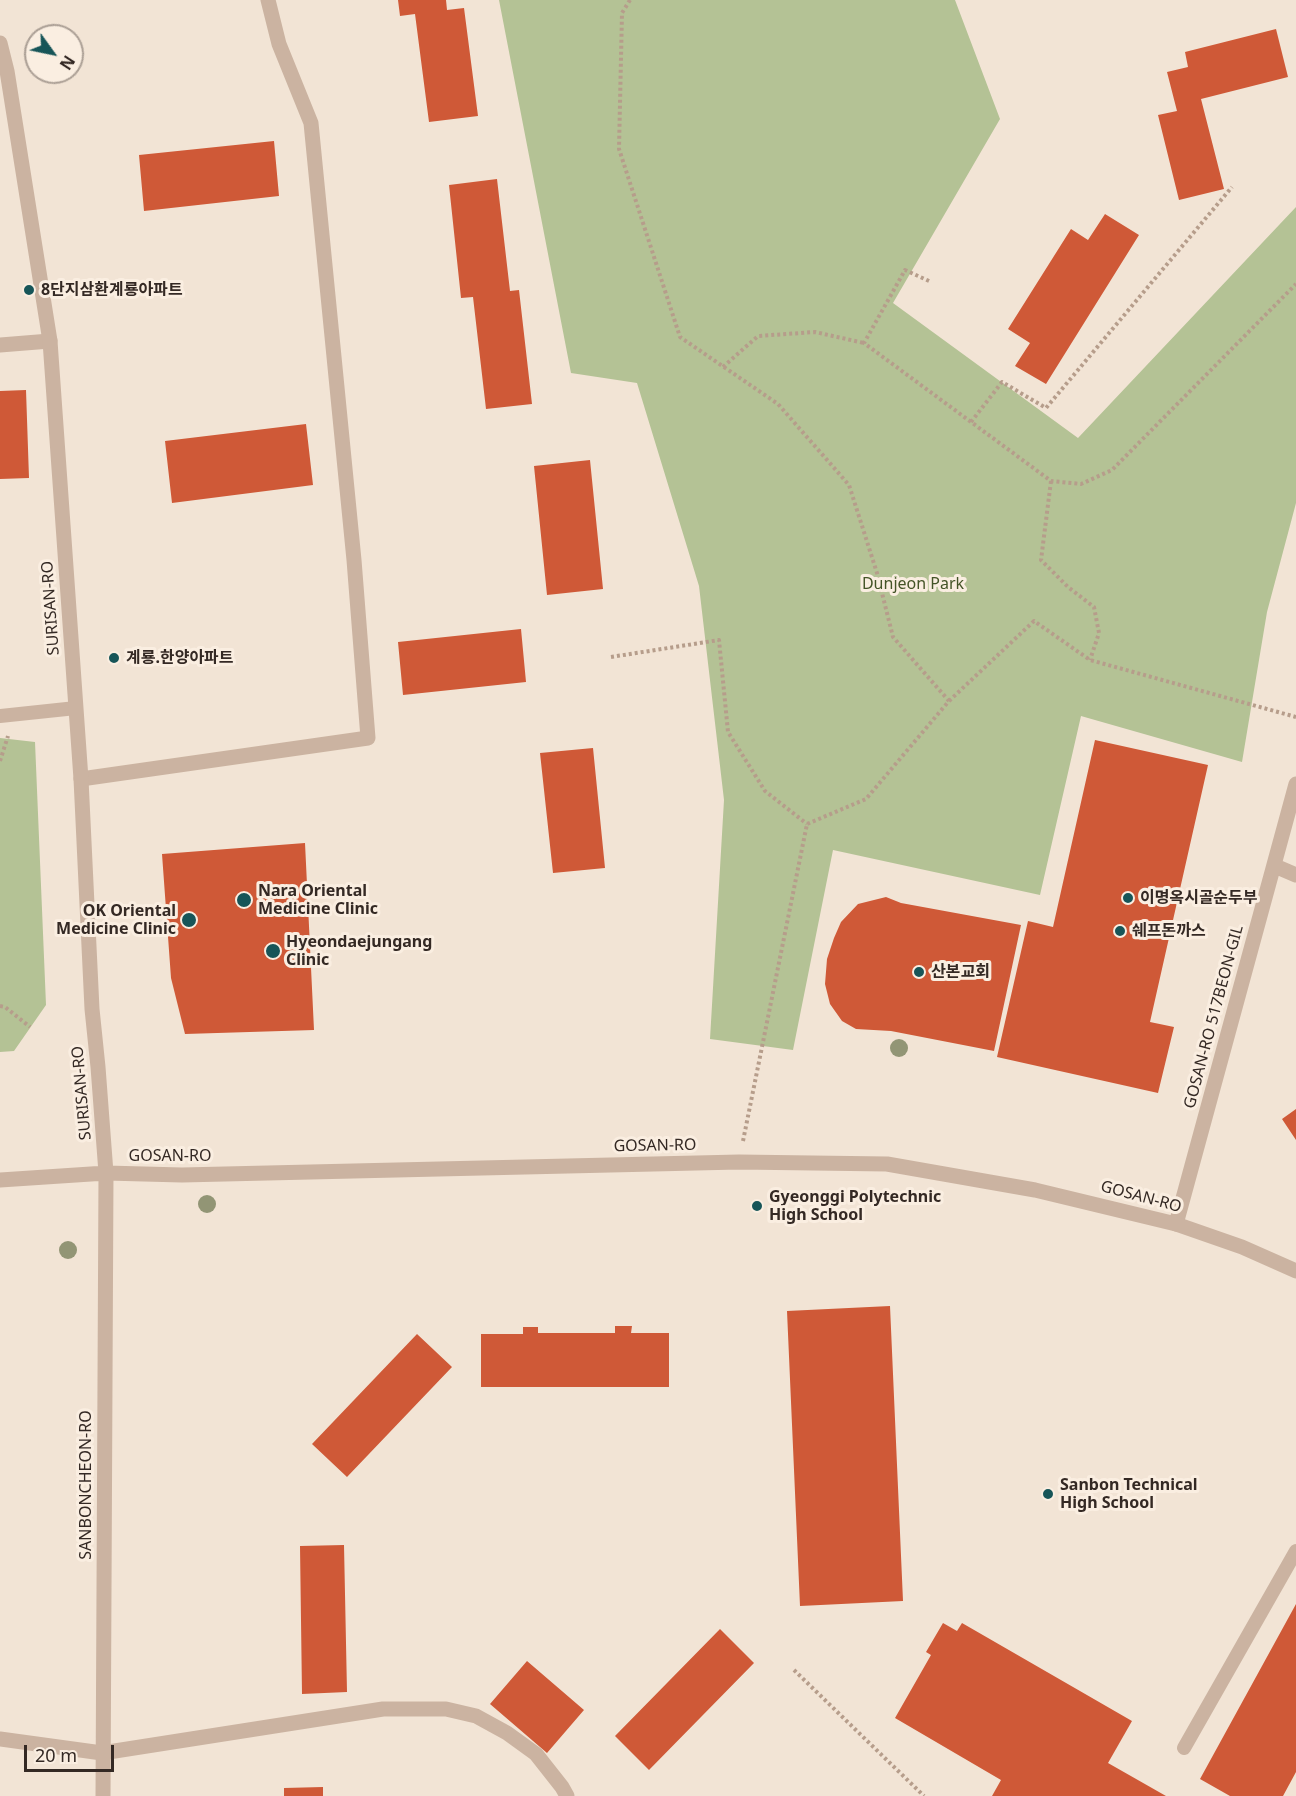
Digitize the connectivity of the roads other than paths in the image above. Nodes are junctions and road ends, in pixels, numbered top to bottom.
1 (268, 0) edge
2 (0, 43) edge
3 (50, 341) junction
4 (0, 345) edge
5 (76, 708) junction
6 (0, 716) edge
7 (81, 779) junction
8 (1296, 784) edge
9 (1275, 866) junction
10 (1296, 875) edge
11 (106, 1173) junction
12 (0, 1180) edge
13 (1176, 1224) junction
14 (1296, 1271) edge
15 (1296, 1551) edge
16 (0, 1739) edge
17 (1184, 1748) dead end
18 (102, 1753) junction
19 (103, 1796) edge
20 (567, 1796) edge

1 - 7 street
2 - 3 street, SURISAN-RO
3 - 4 street
3 - 5 street, SURISAN-RO
5 - 6 lane
5 - 7 street, SURISAN-RO
7 - 11 street, SURISAN-RO
8 - 9 street, GOSAN-RO 517BEON-GIL
9 - 10 street
9 - 13 street, GOSAN-RO 517BEON-GIL
11 - 12 street, GOSAN-RO
11 - 13 street, GOSAN-RO
11 - 18 street, SANBONCHEON-RO
13 - 14 street, GOSAN-RO
15 - 17 lane
16 - 18 street
18 - 19 street, SANBONCHEON-RO
18 - 20 street

